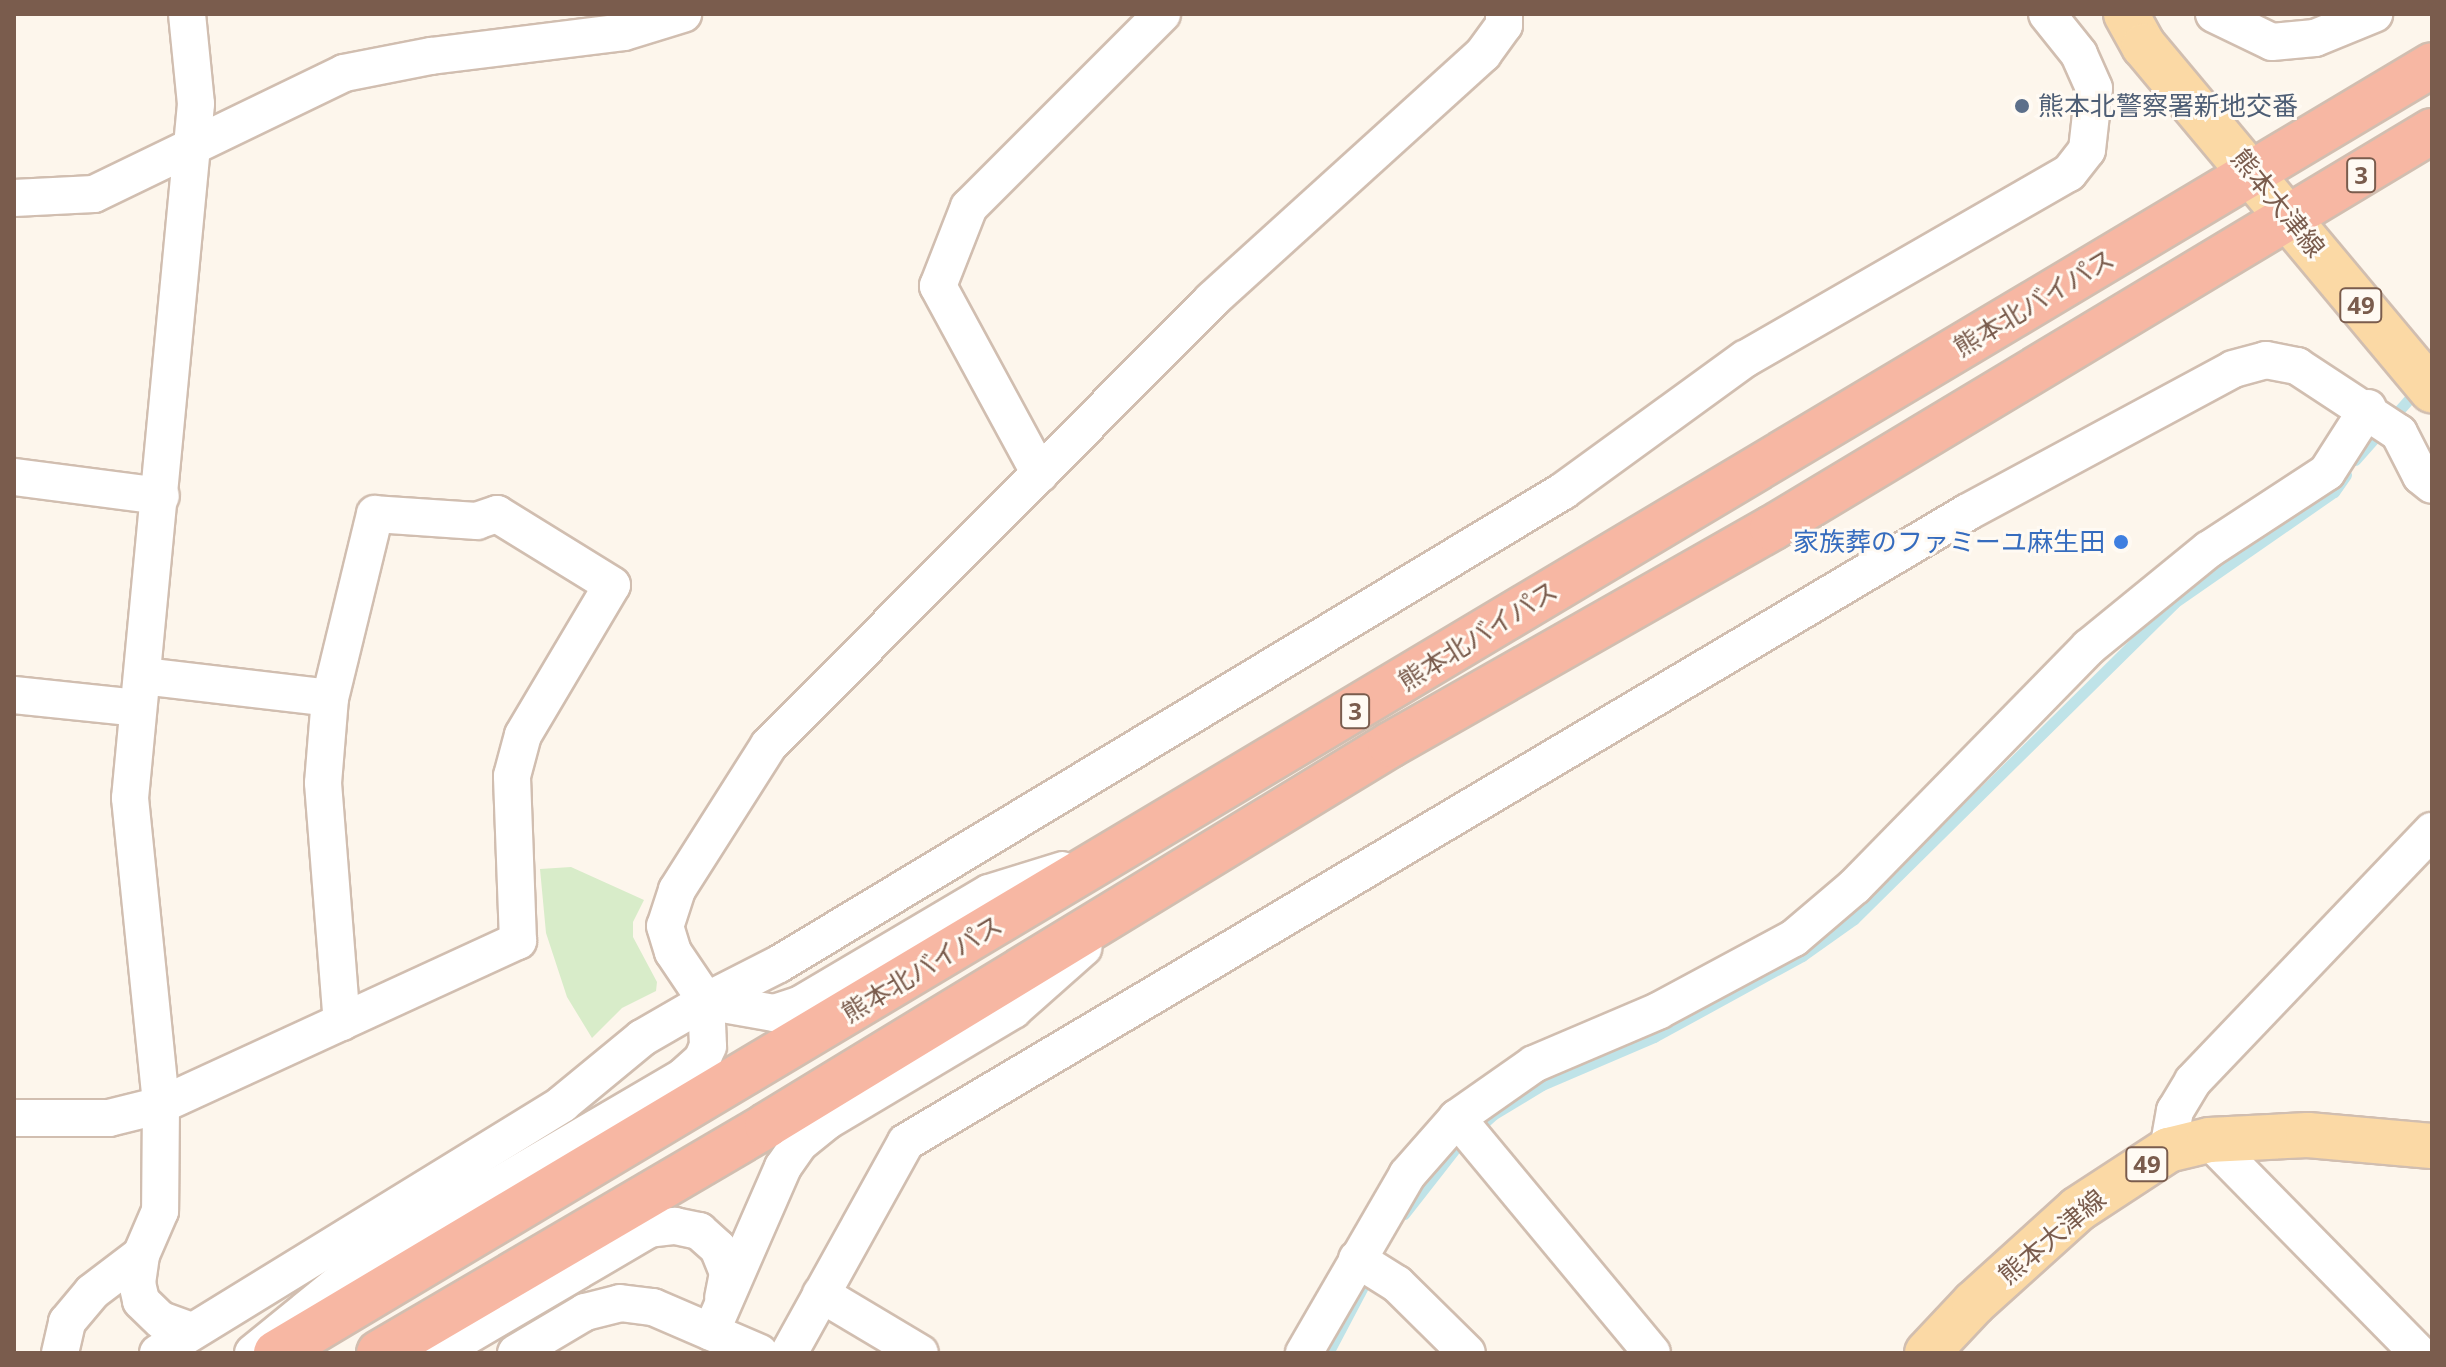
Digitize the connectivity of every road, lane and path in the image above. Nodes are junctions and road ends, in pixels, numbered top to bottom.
1 (187, 14) edge
2 (683, 14) edge
3 (1162, 14) edge
4 (1504, 14) edge
5 (2047, 14) edge
6 (2126, 14) edge
7 (2214, 14) edge
8 (2374, 14) edge
9 (2432, 65) edge
10 (2432, 131) edge
11 (192, 145) junction
12 (2254, 172) junction
13 (14, 198) edge
14 (2290, 218) junction
15 (2432, 391) edge
16 (2368, 408) junction
17 (1040, 474) junction
18 (14, 477) edge
19 (2432, 485) edge
20 (161, 496) junction
21 (140, 692) junction
22 (14, 695) edge
23 (330, 698) junction
24 (2432, 831) edge
25 (1108, 856) junction
26 (1135, 901) junction
27 (706, 1001) junction
28 (342, 1022) junction
29 (161, 1105) junction
30 (14, 1118) edge
31 (1467, 1129) junction
32 (2188, 1145) junction
33 (2432, 1146) edge
34 (141, 1255) junction
35 (1369, 1266) junction
36 (821, 1294) junction
37 (716, 1320) junction
38 (189, 1330) junction
39 (60, 1353) edge
40 (158, 1353) edge
41 (253, 1353) edge
42 (276, 1353) edge
43 (379, 1353) edge
44 (438, 1353) edge
45 (516, 1353) edge
46 (760, 1353) edge
47 (789, 1353) edge
48 (920, 1353) edge
49 (1304, 1353) edge
50 (1467, 1353) edge
51 (1652, 1353) edge
52 (1927, 1353) edge
53 (2418, 1353) edge

1 - 11 street
2 - 11 street
3 - 17 street
4 - 17 street
5 - 27 street
6 - 12 main road, 熊本大津線 / 49
7 - 8 street
9 - 12 highway, 熊本北バイパス / 3
10 - 14 highway, 熊本北バイパス / 3
11 - 13 street
11 - 20 street
12 - 14 main road, 熊本大津線 / 49
12 - 25 highway, 熊本北バイパス / 3
14 - 15 main road, 熊本大津線 / 49
14 - 26 highway, 熊本北バイパス / 3
16 - 19 street
16 - 31 street
16 - 36 street
17 - 27 street
18 - 20 street
20 - 21 street
21 - 22 street
21 - 23 street
21 - 29 street
23 - 28 street
23 - 28 street
24 - 32 street
25 - 27 street
25 - 42 highway, 熊本北バイパス / 3
26 - 37 street
26 - 43 highway, 熊本北バイパス / 3
27 - 38 street
27 - 41 street
28 - 29 street
29 - 30 street
29 - 34 street
31 - 35 street
31 - 51 street
32 - 33 main road
32 - 52 main road, 熊本大津線 / 49
32 - 53 street
34 - 38 street
34 - 39 street
35 - 49 street
35 - 50 street
36 - 47 street
36 - 48 street
37 - 44 street
37 - 45 street
37 - 46 street
38 - 40 street

